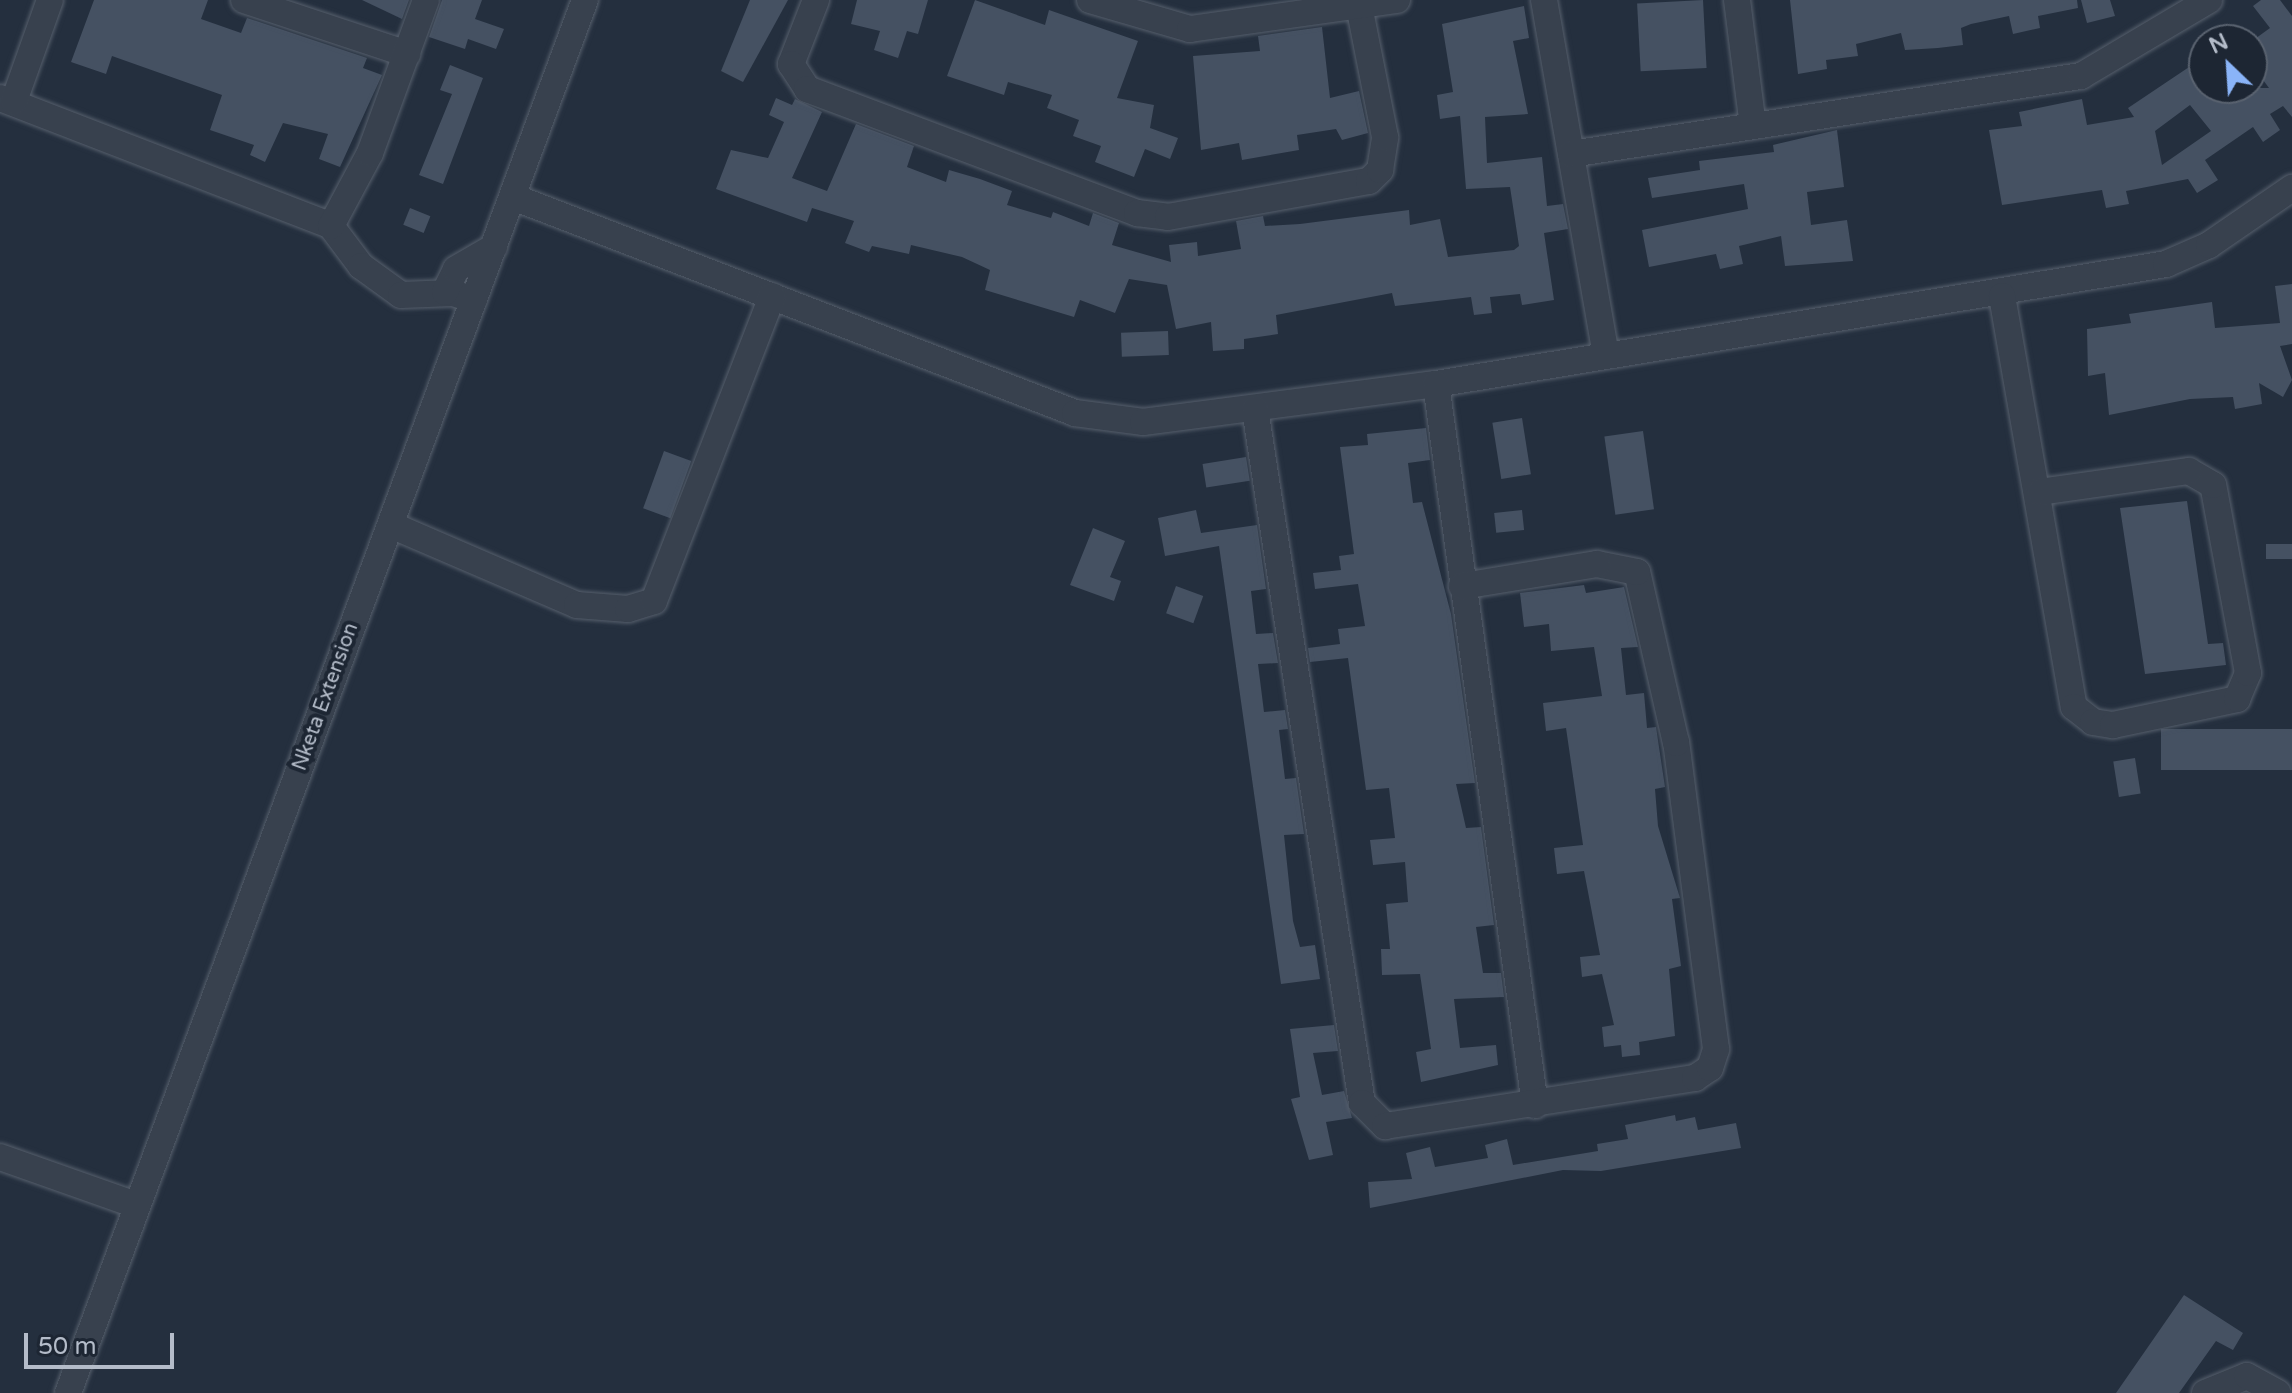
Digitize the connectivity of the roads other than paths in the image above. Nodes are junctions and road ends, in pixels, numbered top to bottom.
1 (50, 0) edge
2 (244, 0) edge
3 (426, 0) edge
4 (585, 0) edge
5 (816, 0) edge
6 (1090, 0) edge
7 (1397, 0) edge
8 (1544, 0) edge
9 (1737, 0) edge
10 (2209, 0) edge
11 (1359, 6) junction
12 (407, 54) junction
13 (7, 100) edge
14 (1753, 126) junction
15 (1571, 154) junction
16 (2292, 188) edge
17 (513, 197) junction
18 (331, 226) junction
19 (494, 247) junction
20 (445, 292) junction
21 (772, 296) junction
22 (2002, 296) junction
23 (474, 300) junction
24 (1606, 356) junction
25 (1436, 384) junction
26 (1255, 409) junction
27 (2040, 492) junction
28 (391, 525) junction
29 (1462, 586) junction
30 (1535, 1105) junction
31 (0, 1157) edge
32 (136, 1205) junction
33 (68, 1393) edge
34 (2205, 1393) edge
35 (2278, 1393) edge

1 - 13 street
2 - 12 street
3 - 12 street
4 - 17 street, Nketa Extension
5 - 11 street
6 - 11 street
7 - 11 street
8 - 15 street
9 - 14 street
10 - 14 street
12 - 18 street
13 - 18 street
14 - 15 street
15 - 24 street
16 - 22 street
17 - 19 street, Nketa Extension
17 - 21 street
18 - 20 street
19 - 20 street
19 - 23 street, Nketa Extension
20 - 23 street
21 - 26 street
21 - 28 street
22 - 24 street
22 - 27 street
23 - 28 street, Nketa Extension
24 - 25 street
25 - 26 street
25 - 29 street
26 - 30 street
27 - 27 street
28 - 32 street, Nketa Extension
29 - 30 street
29 - 30 street
31 - 32 street
32 - 33 street, Nketa Extension
34 - 35 street

